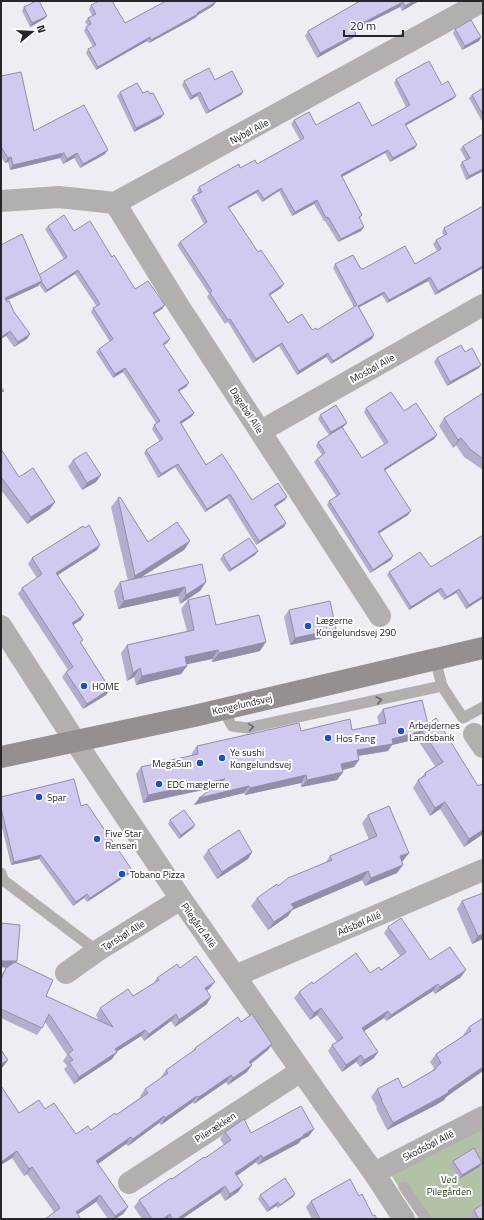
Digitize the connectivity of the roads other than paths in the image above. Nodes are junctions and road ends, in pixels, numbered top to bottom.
1 (483, 2) edge
2 (1, 201) edge
3 (116, 203) junction
4 (482, 307) edge
5 (261, 431) junction
6 (380, 616) dead end
7 (1, 626) edge
8 (483, 648) edge
9 (435, 658) junction
10 (442, 686) junction
11 (483, 707) edge
12 (223, 709) junction
13 (75, 741) junction
14 (1, 758) edge
15 (483, 870) edge
16 (1, 873) edge
17 (181, 898) junction
18 (97, 951) junction
19 (66, 973) dead end
20 (235, 976) junction
21 (301, 1071) junction
22 (483, 1117) edge
23 (374, 1173) junction
24 (129, 1183) dead end
25 (404, 1187) dead end
26 (404, 1219) edge
27 (426, 1219) edge

1 - 3 street, Nybøl Alle
2 - 3 street
3 - 5 street, Dagebøl Alle
4 - 5 street, Mosbøl Alle
5 - 6 street, Dagebøl Alle
7 - 13 street, Pilegård Allé
8 - 9 street, Kongelundsvej
9 - 10 lane
9 - 12 street, Kongelundsvej
10 - 11 lane
12 -> 10 lane
12 - 13 street, Kongelundsvej
13 - 14 street, Kongelundsvej
13 - 17 street, Pilegård Allé
15 - 20 street, Adsbøl Allé
16 - 18 lane
17 - 18 street, Tørsbøl Alle
17 - 20 street, Pilegård Allé
18 - 19 street, Tørsbøl Alle
20 - 21 street, Pilegård Allé
21 - 23 street, Pilegård Allé
21 - 24 street, Pilerækken
22 - 23 street, Skodsbøl Allé
23 - 26 street, Pilegård Allé
25 - 27 lane

